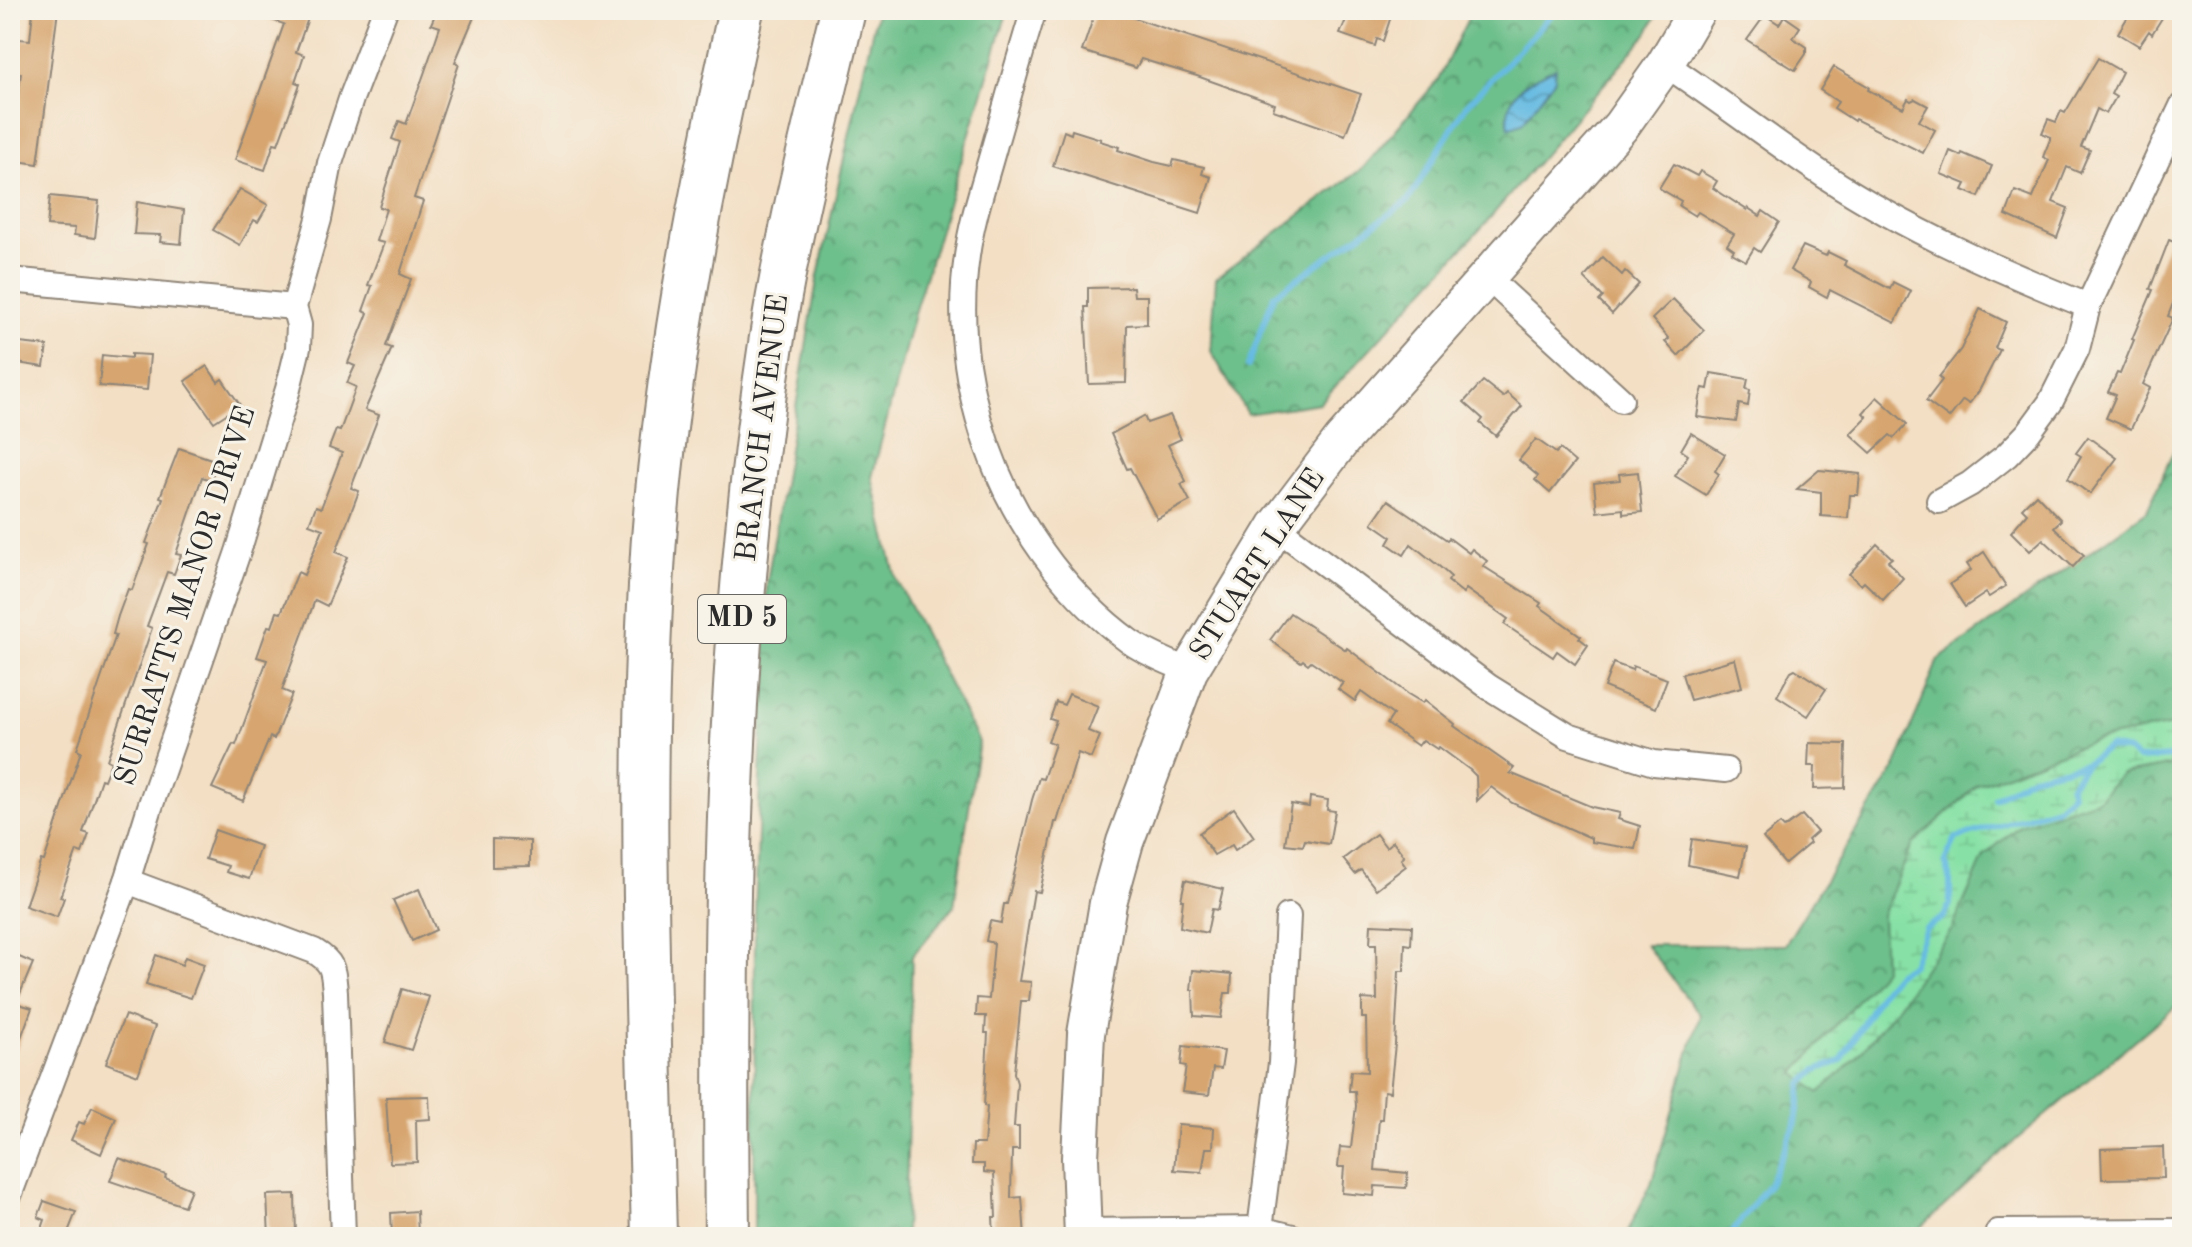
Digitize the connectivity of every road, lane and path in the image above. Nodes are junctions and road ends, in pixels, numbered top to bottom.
1 (385, 10) edge
2 (741, 10) edge
3 (843, 10) edge
4 (1034, 10) edge
5 (1697, 10) edge
6 (1665, 64) junction
7 (2182, 106) edge
8 (1488, 278) junction
9 (10, 280) edge
10 (2088, 306) junction
11 (294, 307) junction
12 (1621, 400) dead end
13 (1939, 501) dead end
14 (1276, 527) junction
15 (1189, 671) junction
16 (1726, 770) dead end
17 (127, 881) junction
18 (1288, 916) dead end
19 (10, 1193) edge
20 (1260, 1229) junction
21 (2182, 1231) edge
22 (1998, 1232) dead end
23 (1083, 1234) edge
24 (343, 1237) edge
25 (654, 1237) edge
26 (727, 1237) edge
27 (1293, 1237) edge

1 - 11 street, SURRATTS MANOR DRIVE
2 - 25 highway
3 - 26 highway, BRANCH AVENUE / MD 5
4 - 15 street
5 - 6 street, STUART LANE
6 - 8 street, STUART LANE
6 - 10 street
7 - 10 street
8 - 12 street
8 - 14 street, STUART LANE
9 - 11 street
10 - 13 street
11 - 17 street, SURRATTS MANOR DRIVE
14 - 15 street, STUART LANE
14 - 16 street
15 - 23 street, STUART LANE
17 - 19 street, SURRATTS MANOR DRIVE
17 - 24 street
18 - 20 street
20 - 23 street
20 - 27 street
21 - 22 street

